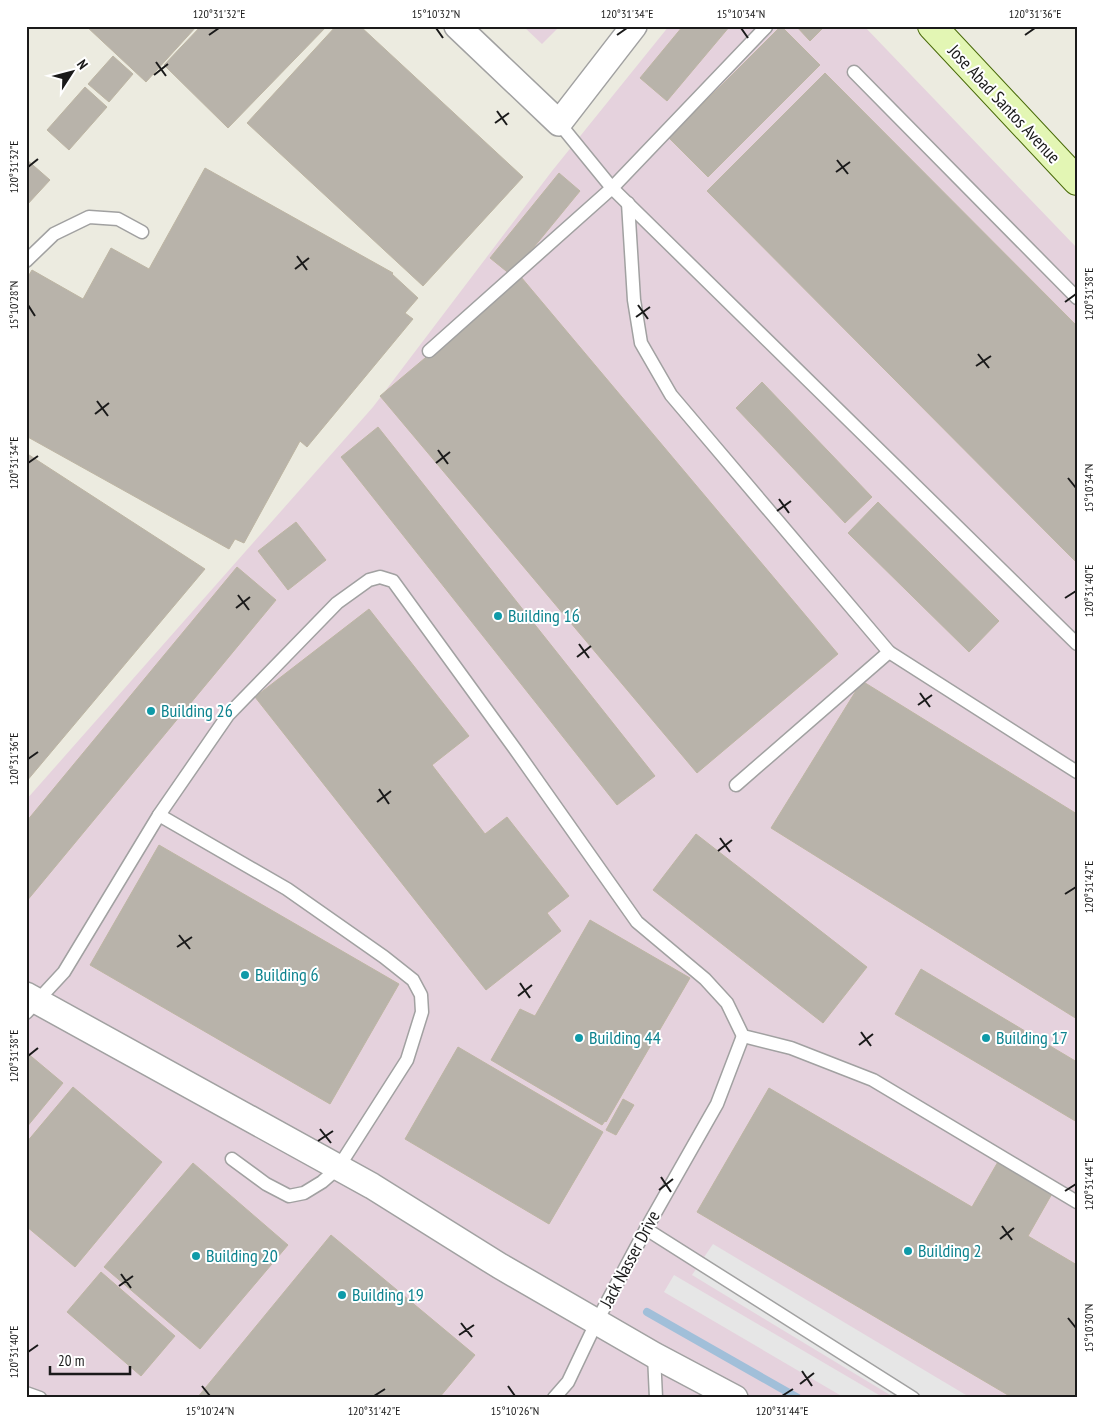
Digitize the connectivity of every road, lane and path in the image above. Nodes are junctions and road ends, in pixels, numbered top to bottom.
1 (457, 26) edge
2 (634, 26) edge
3 (932, 26) edge
4 (766, 27) edge
5 (854, 72) dead end
6 (559, 122) junction
7 (1077, 181) edge
8 (612, 188) junction
9 (628, 203) junction
10 (142, 232) dead end
11 (26, 261) edge
12 (1077, 298) edge
13 (429, 351) dead end
14 (1077, 644) edge
15 (889, 652) junction
16 (1077, 772) edge
17 (736, 785) dead end
18 (159, 815) junction
19 (30, 1003) edge
20 (743, 1036) junction
21 (232, 1159) dead end
22 (338, 1168) junction
23 (1077, 1202) edge
24 (646, 1229) junction
25 (597, 1321) junction
26 (654, 1354) junction
27 (26, 1393) edge
28 (40, 1398) edge
29 (554, 1398) edge
30 (656, 1398) edge
31 (735, 1398) edge
32 (913, 1398) edge

1 - 6 street
2 - 6 street
3 - 7 main road, Jose Abad Santos Avenue
4 - 8 lane
5 - 12 lane
6 - 8 lane
8 - 9 lane
8 - 13 lane
9 - 14 lane
9 - 15 lane
10 - 11 lane
15 - 16 lane
15 - 17 lane
18 - 19 lane
18 - 20 lane
18 - 22 lane
19 - 22 street
20 - 23 lane
20 - 24 lane, Jack Nasser Drive
21 - 22 lane
22 - 25 street
24 - 25 lane, Jack Nasser Drive
24 - 32 lane
25 - 26 street
25 - 29 lane, Jack Nasser Drive
26 - 30 lane
26 - 31 street
27 - 28 lane

